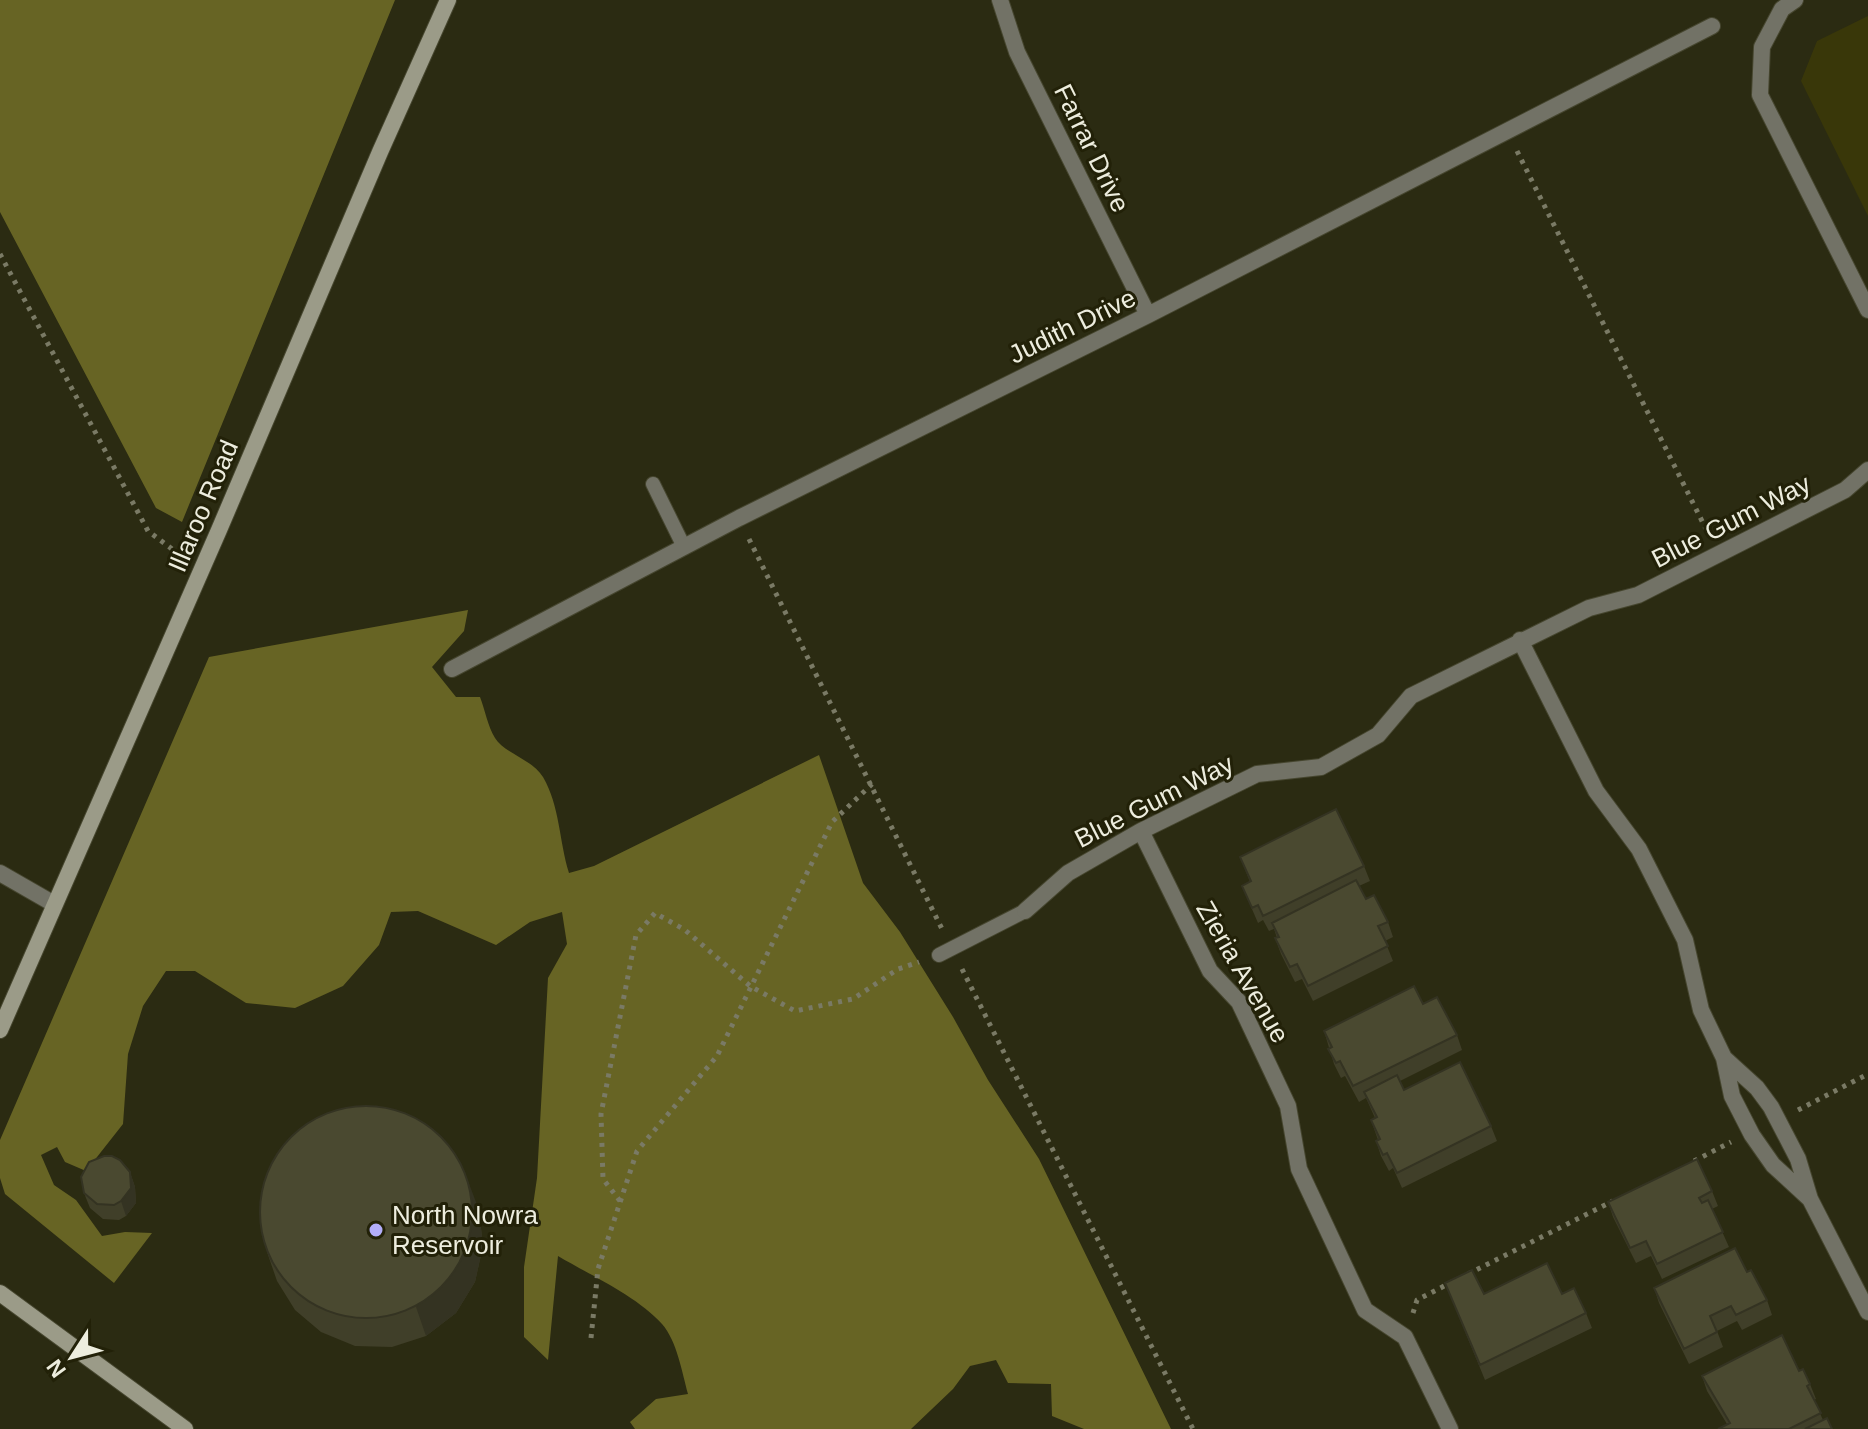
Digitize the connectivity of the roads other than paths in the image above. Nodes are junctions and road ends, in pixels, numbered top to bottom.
1 (448, 0) edge
2 (1000, 0) edge
3 (1795, 0) edge
4 (1712, 26) dead end
5 (1868, 310) edge
6 (1148, 315) junction
7 (1868, 470) edge
8 (653, 484) dead end
9 (684, 547) junction
10 (1520, 640) junction
11 (452, 669) dead end
12 (1141, 831) junction
13 (0, 873) edge
14 (54, 904) junction
15 (1025, 911) joint
16 (946, 952) road end
17 (0, 1030) edge
18 (1724, 1058) junction
19 (1810, 1199) junction
20 (0, 1293) edge
21 (1868, 1312) edge
22 (185, 1429) edge
23 (1450, 1429) edge

1 - 14 main road, Illaroo Road
2 - 6 street, Farrar Drive
3 - 5 street
4 - 6 street, Judith Drive
6 - 9 street, Judith Drive
7 - 10 street, Blue Gum Way
8 - 9 lane
9 - 11 street, Judith Drive
10 - 12 street, Blue Gum Way
10 - 18 street
12 - 15 street, Blue Gum Way
12 - 23 street, Zieria Avenue
13 - 14 street
14 - 17 main road, Illaroo Road
15 - 16 lane
18 - 19 street
18 - 19 street
19 - 21 street
20 - 22 main road

